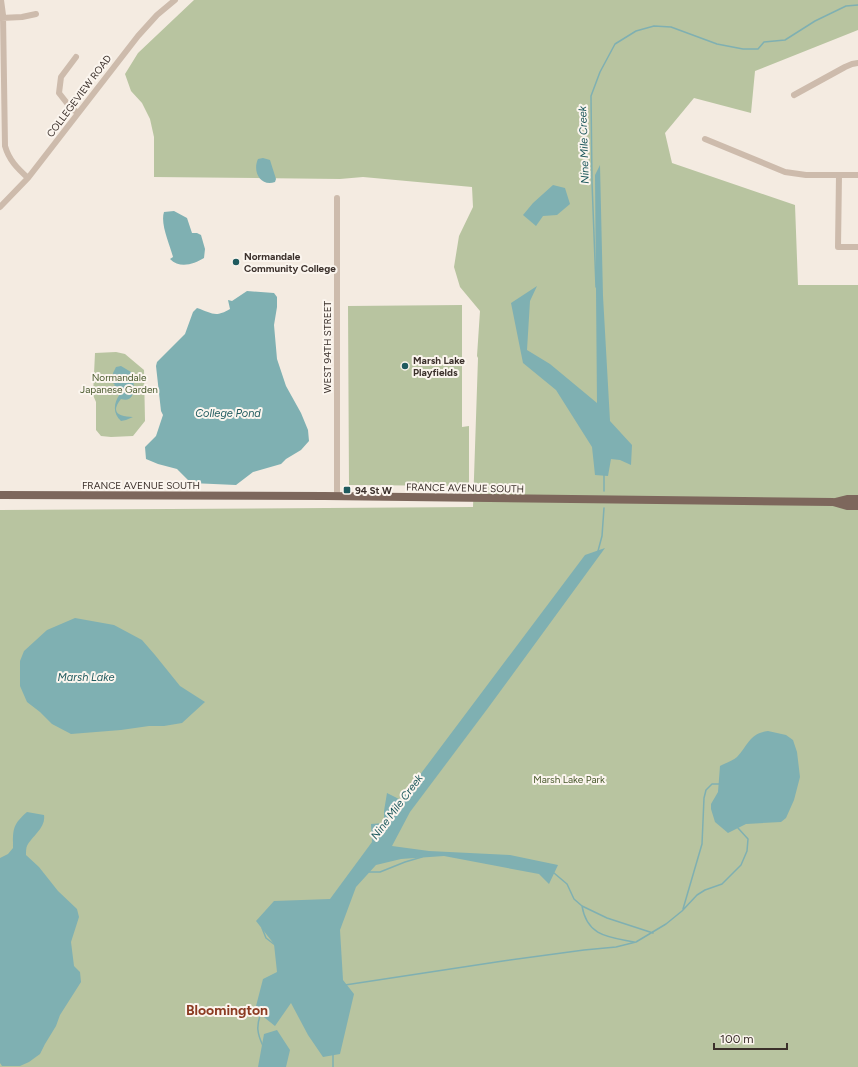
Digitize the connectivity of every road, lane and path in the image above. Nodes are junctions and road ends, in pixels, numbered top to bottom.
1 (2, 0) edge
2 (176, 0) edge
3 (36, 14) dead end
4 (1, 18) edge
5 (76, 57) dead end
6 (858, 63) edge
7 (794, 95) dead end
8 (78, 113) junction
9 (2, 131) edge
10 (706, 139) dead end
11 (839, 175) junction
12 (858, 175) edge
13 (28, 178) junction
14 (337, 198) dead end
15 (0, 207) edge
16 (858, 247) edge
17 (0, 495) edge
18 (337, 496) junction
19 (858, 499) edge
20 (834, 502) junction
21 (858, 506) edge

1 - 4 street
2 - 8 street, COLLEGEVIEW ROAD
3 - 4 street
4 - 9 street
5 - 8 street
6 - 7 street
8 - 13 street, COLLEGEVIEW ROAD
9 - 13 street
10 - 11 street
11 - 12 street
11 - 16 street
13 - 15 street, COLLEGEVIEW ROAD
14 - 18 street, WEST 94TH STREET
17 - 18 main road, FRANCE AVENUE SOUTH
18 - 20 main road, FRANCE AVENUE SOUTH
19 - 20 main road, FRANCE AVENUE SOUTH
20 - 21 main road, FRANCE AVENUE SOUTH

